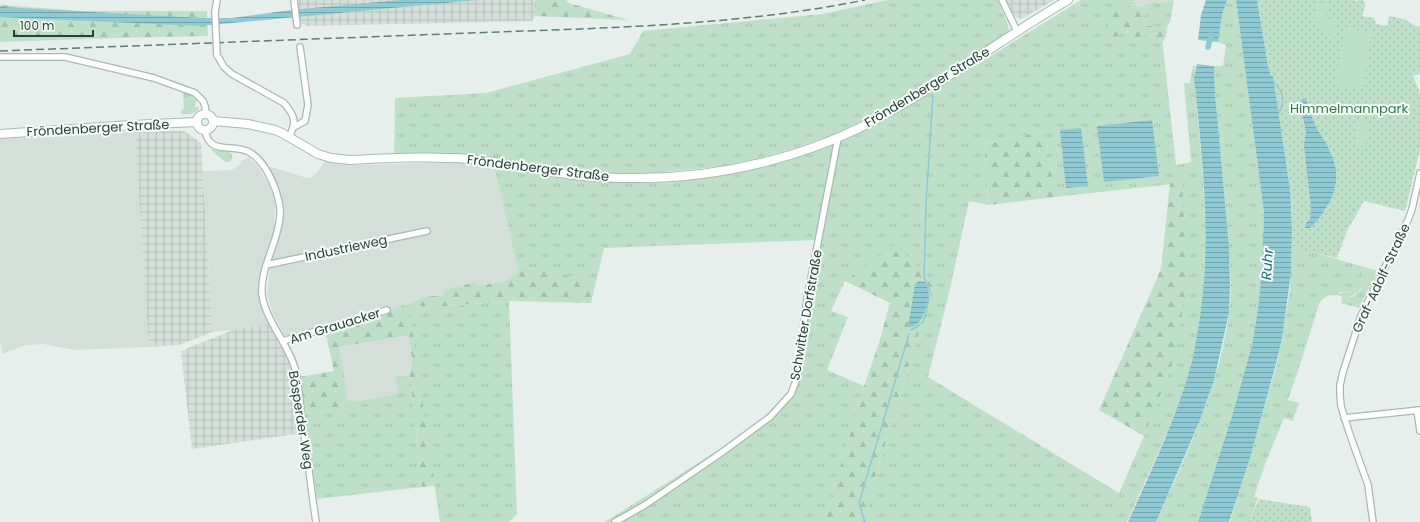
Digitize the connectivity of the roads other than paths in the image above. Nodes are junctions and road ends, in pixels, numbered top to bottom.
1 (217, 0) edge
2 (294, 0) edge
3 (1002, 0) edge
4 (1068, 0) edge
5 (297, 22) dead end
6 (1017, 31) junction
7 (300, 47) dead end
8 (0, 57) edge
9 (206, 114) junction
10 (213, 121) junction
11 (196, 122) junction
12 (294, 127) junction
13 (205, 130) junction
14 (0, 134) edge
15 (289, 137) junction
16 (838, 138) junction
17 (1420, 173) edge
18 (427, 231) dead end
19 (266, 265) junction
20 (387, 310) dead end
21 (283, 341) junction
22 (1418, 410) edge
23 (1344, 418) junction
24 (1420, 431) edge
25 (316, 522) edge
26 (614, 522) edge
27 (1373, 522) edge

1 - 12 street, bridge
2 - 5 street
3 - 6 street
4 - 6 main road, Fröndenberger Straße
6 - 16 main road, Fröndenberger Straße
7 - 12 street
8 - 9 street
9 - 10 main road
9 - 11 main road
10 - 13 main road
10 - 15 main road, Fröndenberger Straße
11 - 13 main road
11 - 14 main road, Fröndenberger Straße
12 - 15 street
13 - 19 street, Bösperder Weg
15 - 16 main road, Fröndenberger Straße
16 - 26 street, Schwitter Dorfstraße
17 - 23 street, Graf-Adolf-Straße
18 - 19 street, Industrieweg
19 - 21 street, Bösperder Weg
20 - 21 street, Am Grauacker
21 - 25 street, Bösperder Weg
22 - 23 street
22 - 24 street
23 - 27 street, Graf-Adolf-Straße

